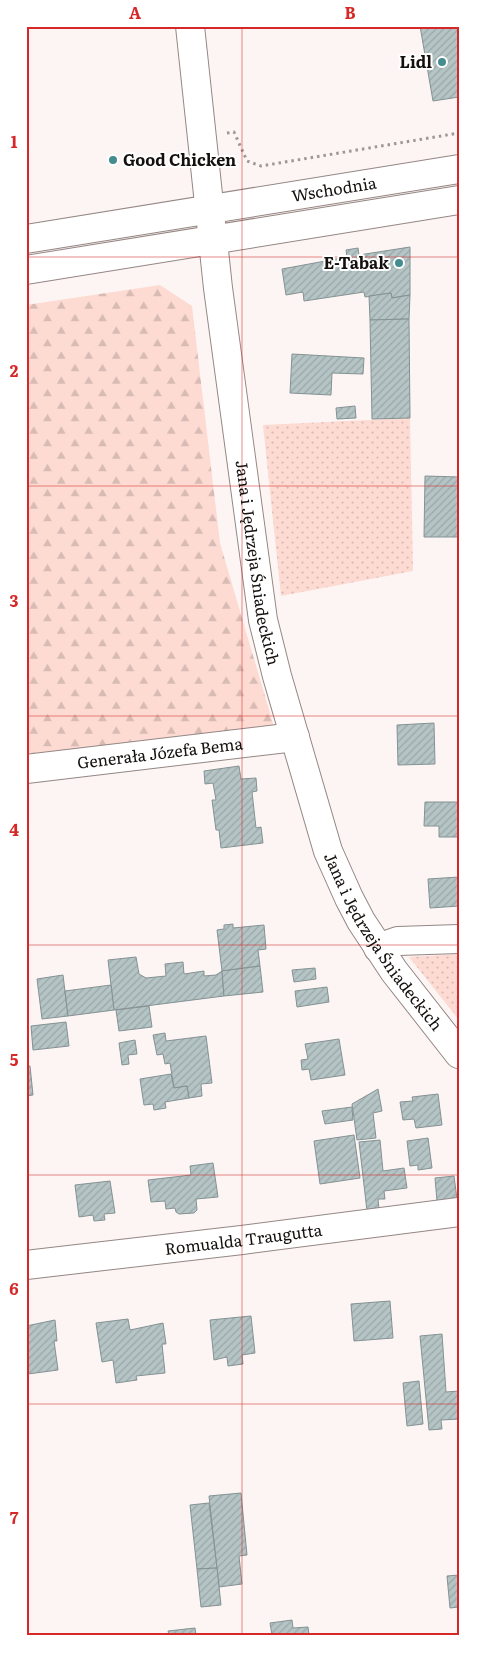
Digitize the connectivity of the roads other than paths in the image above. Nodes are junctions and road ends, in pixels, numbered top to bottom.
1 (190, 26) edge
2 (459, 169) edge
3 (459, 200) edge
4 (211, 210) junction
5 (26, 239) edge
6 (213, 239) junction
7 (26, 270) edge
8 (295, 737) junction
9 (26, 769) edge
10 (459, 939) edge
11 (378, 948) junction
12 (459, 1054) edge
13 (459, 1212) edge
14 (26, 1265) edge

1 - 4 street, Jana i Jędrzeja Śniadeckich
2 - 4 street, Wschodnia
3 - 6 street, Wschodnia
4 - 5 street, Wschodnia
4 - 6 street, Jana i Jędrzeja Śniadeckich
6 - 7 street, Wschodnia
6 - 8 street, Jana i Jędrzeja Śniadeckich
8 - 9 street, Generała Józefa Bema
8 - 11 street, Jana i Jędrzeja Śniadeckich
10 - 11 street
11 - 12 street, Jana i Jędrzeja Śniadeckich
13 - 14 street, Romualda Traugutta

